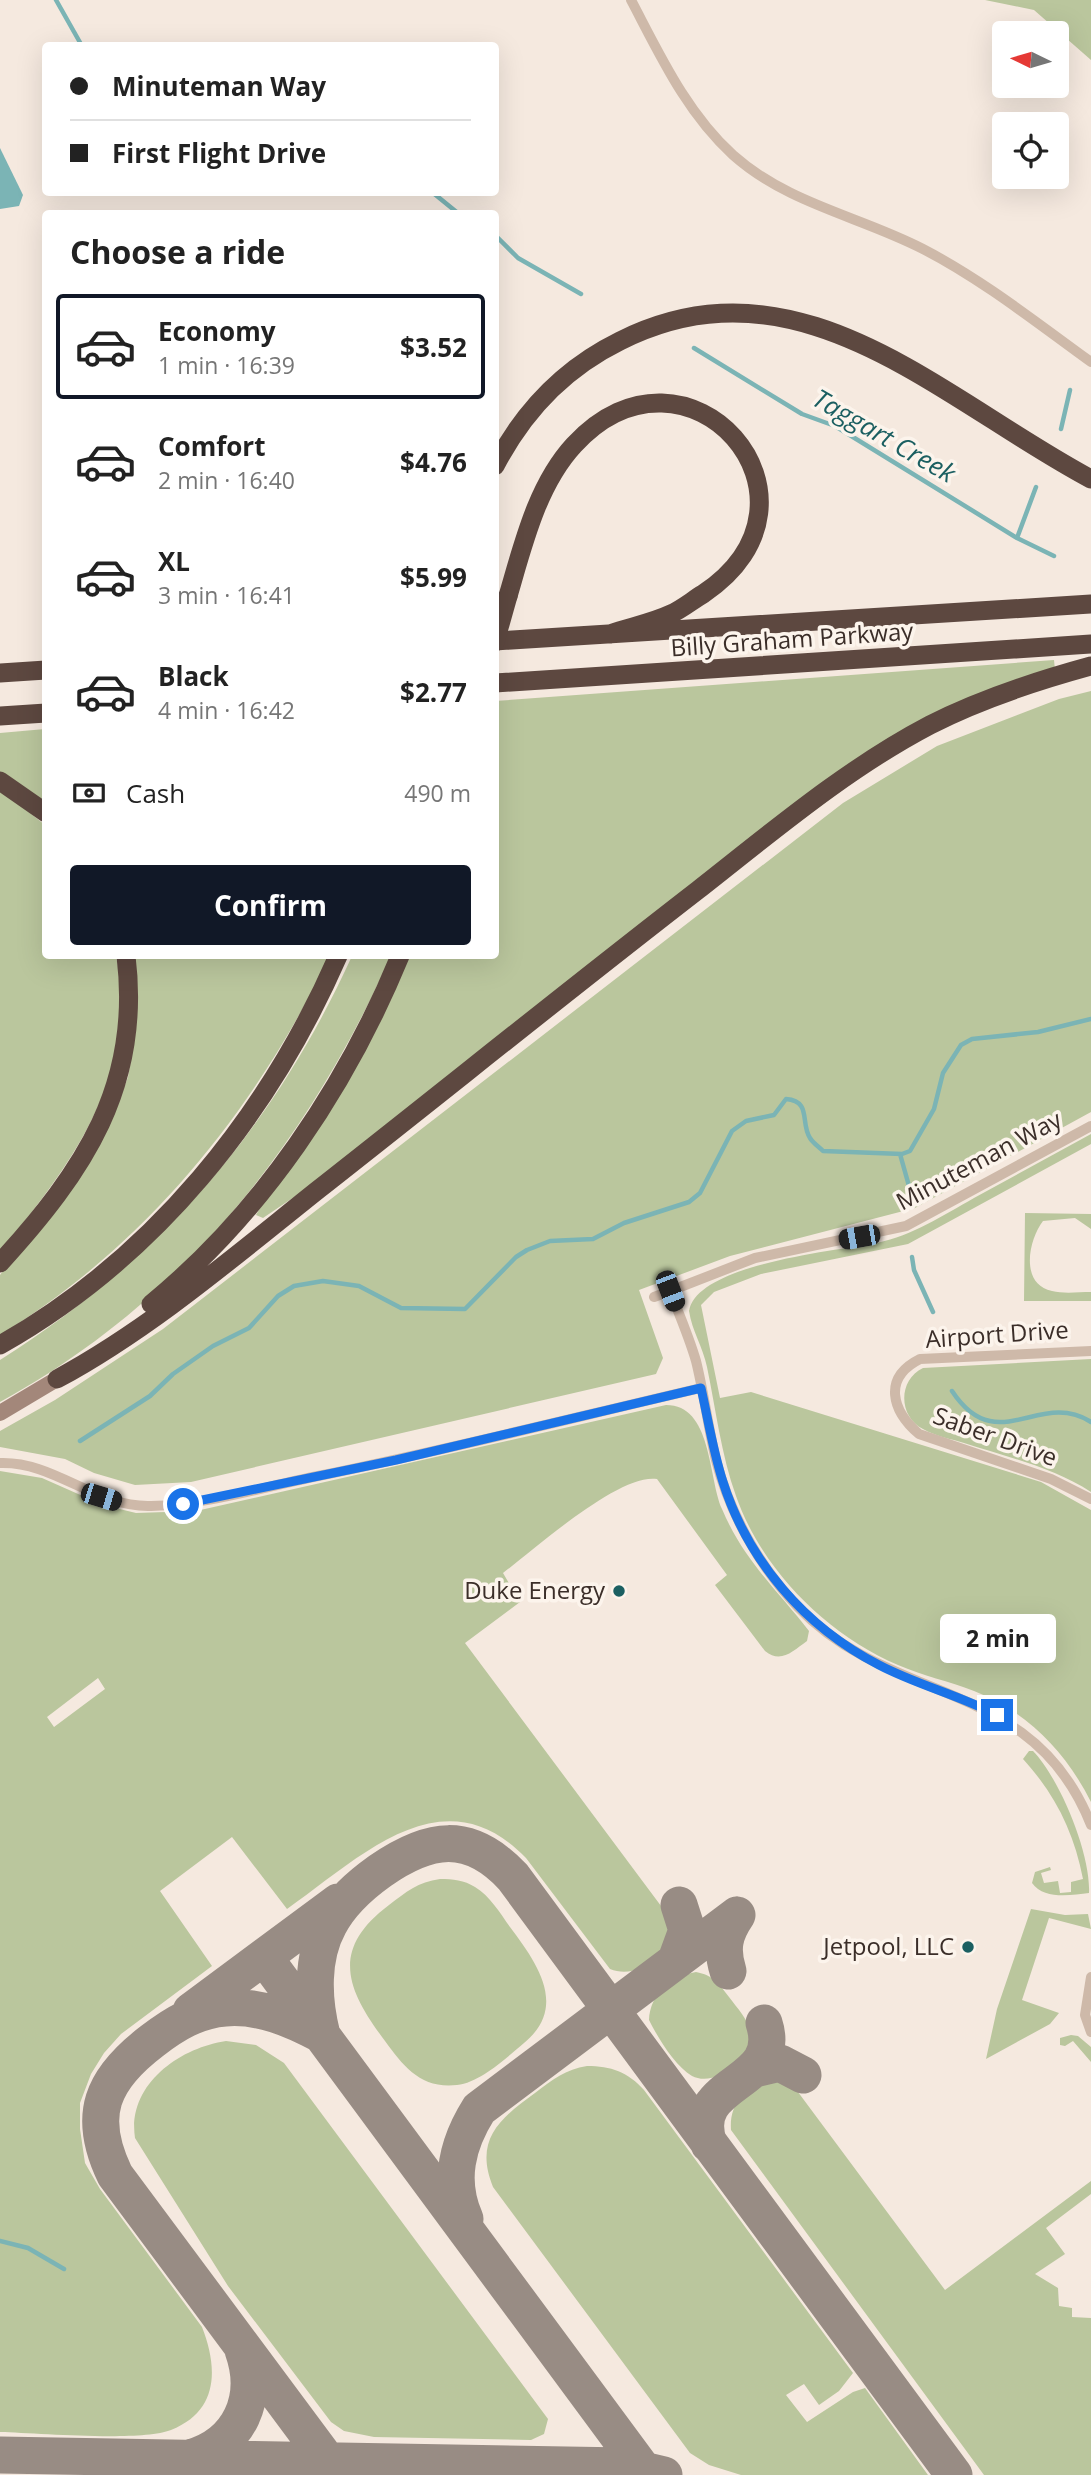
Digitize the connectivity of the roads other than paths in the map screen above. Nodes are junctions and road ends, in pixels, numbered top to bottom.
1 (631, 0) edge
2 (1091, 362) edge
3 (499, 460) edge
4 (1091, 479) edge
5 (1091, 604) edge
6 (499, 627) edge
7 (610, 634) junction
8 (499, 641) edge
9 (1091, 644) edge
10 (1091, 667) edge
11 (42, 670) edge
12 (0, 673) edge
13 (499, 683) edge
14 (42, 713) edge
15 (0, 716) edge
16 (0, 782) edge
17 (42, 810) edge
18 (126, 959) edge
19 (337, 959) edge
20 (399, 959) edge
21 (1091, 1126) edge
22 (0, 1263) edge
23 (670, 1291) junction
24 (654, 1297) dead end
25 (0, 1345) edge
26 (1091, 1351) edge
27 (907, 1365) joint
28 (57, 1379) junction
29 (701, 1388) junction
30 (0, 1413) edge
31 (0, 1463) edge
32 (1091, 1499) edge
33 (1091, 1825) edge
34 (1091, 1977) edge
35 (1091, 2032) edge

1 - 2 street
3 - 4 highway
5 - 7 highway, Billy Graham Parkway
6 - 7 highway, bridge
7 - 8 highway, Billy Graham Parkway
9 - 13 highway, Billy Graham Parkway
10 - 28 highway
11 - 12 highway
14 - 15 highway
16 - 17 highway
18 - 22 highway
19 - 25 highway
20 - 28 highway
21 - 23 street, Minuteman Way
23 - 24 street, Minuteman Way
23 - 29 street
26 - 27 street, Airport Drive
27 - 32 street, Saber Drive
28 - 30 main road
29 - 31 street
29 - 33 street
34 - 35 street

